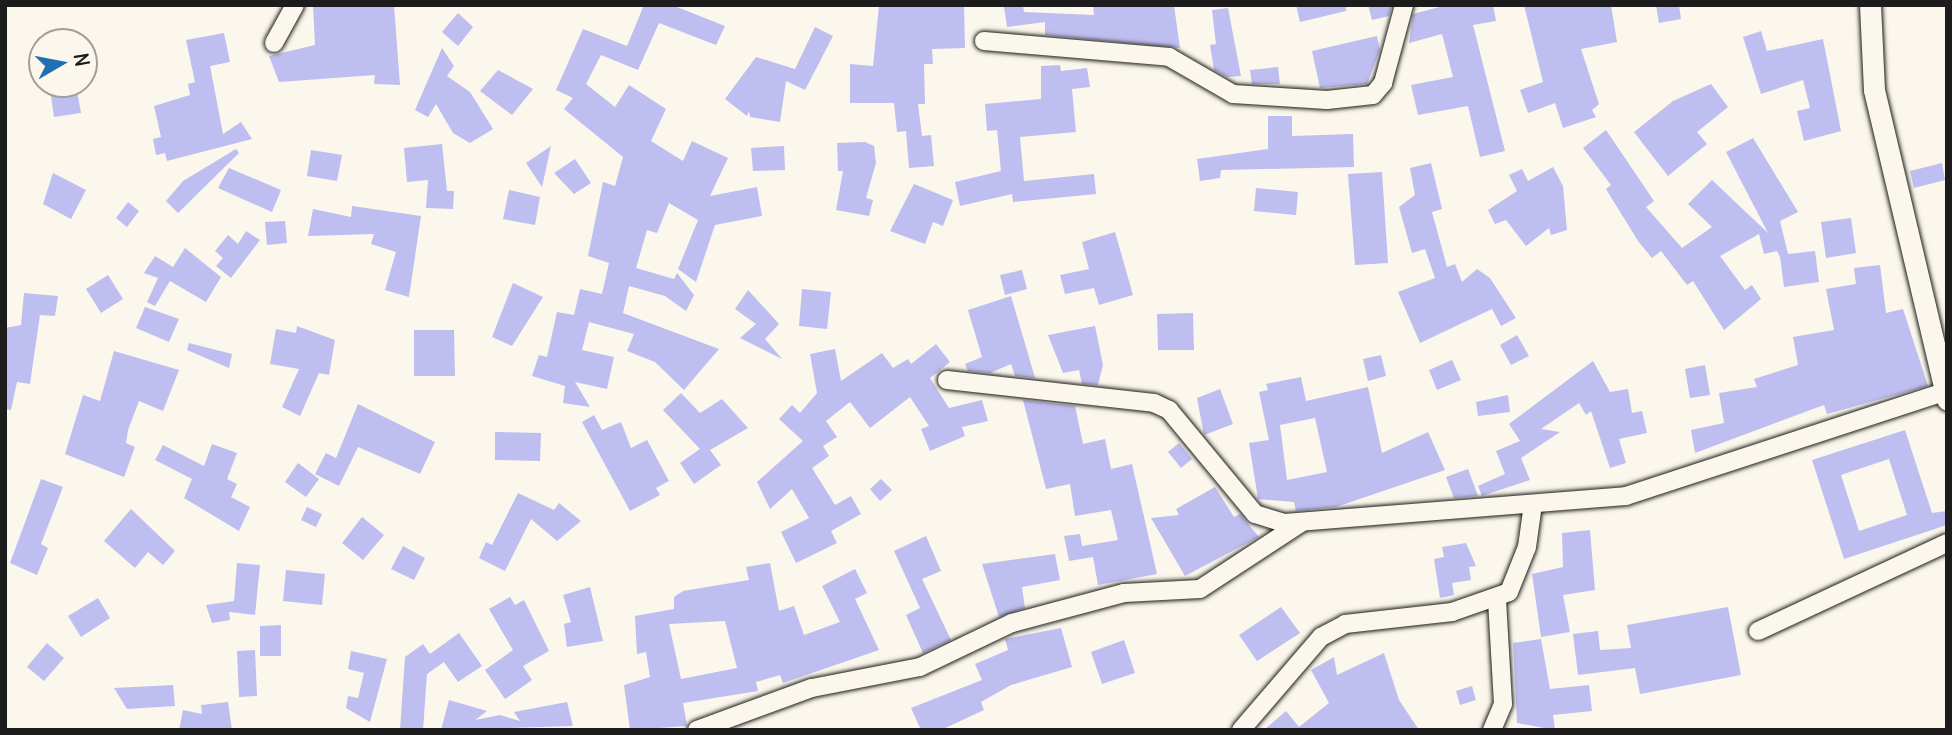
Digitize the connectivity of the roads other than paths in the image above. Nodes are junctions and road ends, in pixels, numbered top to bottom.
1 (295, 5) edge
2 (1404, 5) edge
3 (1870, 5) edge
4 (984, 41) dead end
5 (274, 43) dead end
6 (947, 380) dead end
7 (1946, 395) edge
8 (1533, 504) junction
9 (1304, 521) junction
10 (1947, 543) edge
11 (1497, 601) junction
12 (1758, 631) dead end
13 (697, 730) edge
14 (1241, 730) edge
15 (1492, 730) edge

1 - 5 street
2 - 4 street
3 - 7 street
6 - 9 street
7 - 8 street
8 - 9 street
8 - 11 street
9 - 13 street
10 - 12 street
11 - 14 street
11 - 15 street

